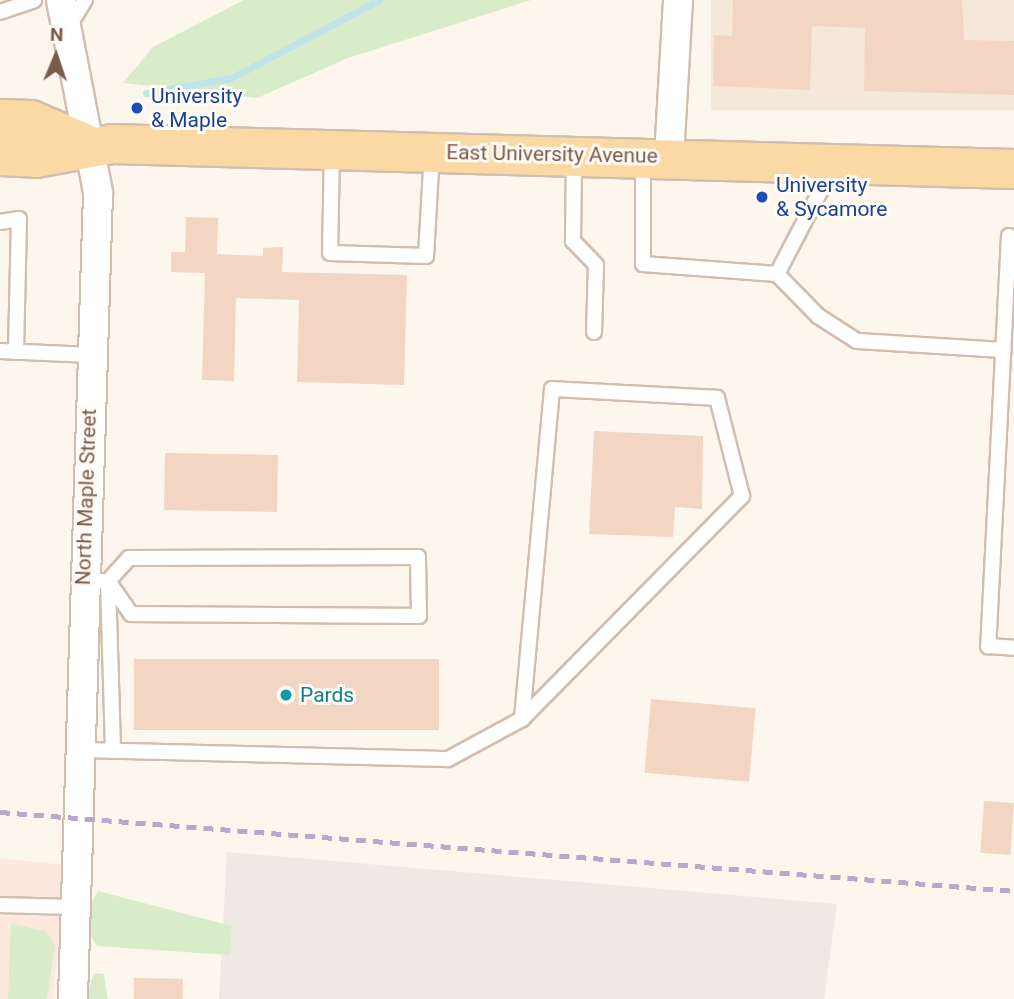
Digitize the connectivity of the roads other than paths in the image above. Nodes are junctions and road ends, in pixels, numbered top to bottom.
1 (34, 0) edge
2 (61, 0) edge
3 (85, 0) edge
4 (678, 0) edge
5 (0, 12) edge
6 (64, 36) junction
7 (0, 119) edge
8 (89, 145) junction
9 (332, 149) junction
10 (432, 152) junction
11 (574, 155) junction
12 (0, 156) edge
13 (656, 157) junction
14 (834, 164) junction
15 (1014, 169) edge
16 (0, 222) edge
17 (1009, 236) dead end
18 (777, 274) junction
19 (594, 332) dead end
20 (1003, 350) junction
21 (0, 351) edge
22 (16, 352) junction
23 (92, 355) junction
24 (95, 581) junction
25 (1014, 648) edge
26 (522, 719) junction
27 (81, 750) junction
28 (113, 751) junction
29 (0, 905) edge
30 (76, 907) junction
31 (73, 999) edge

1 - 5 lane
2 - 6 street, North Maple Street
3 - 6 lane
4 - 13 street
6 - 8 street, North Maple Street
7 - 8 main road, East University Avenue
8 - 9 main road, East University Avenue
8 - 12 main road, East University Avenue
8 - 23 street, North Maple Street
9 - 10 main road, East University Avenue
9 - 10 lane
10 - 11 main road, East University Avenue
11 - 13 main road, East University Avenue
11 - 19 lane
13 - 14 main road, East University Avenue
13 - 18 lane
14 - 15 main road, East University Avenue
14 - 18 lane
16 - 22 lane
17 - 20 lane
18 - 20 lane
20 - 25 lane
21 - 22 lane
22 - 23 lane
23 - 24 street, North Maple Street
24 - 24 lane
24 - 27 street, North Maple Street
24 - 28 lane
26 - 26 lane
26 - 28 lane
27 - 28 lane
27 - 30 street, North Maple Street
29 - 30 lane
30 - 31 street, North Maple Street

